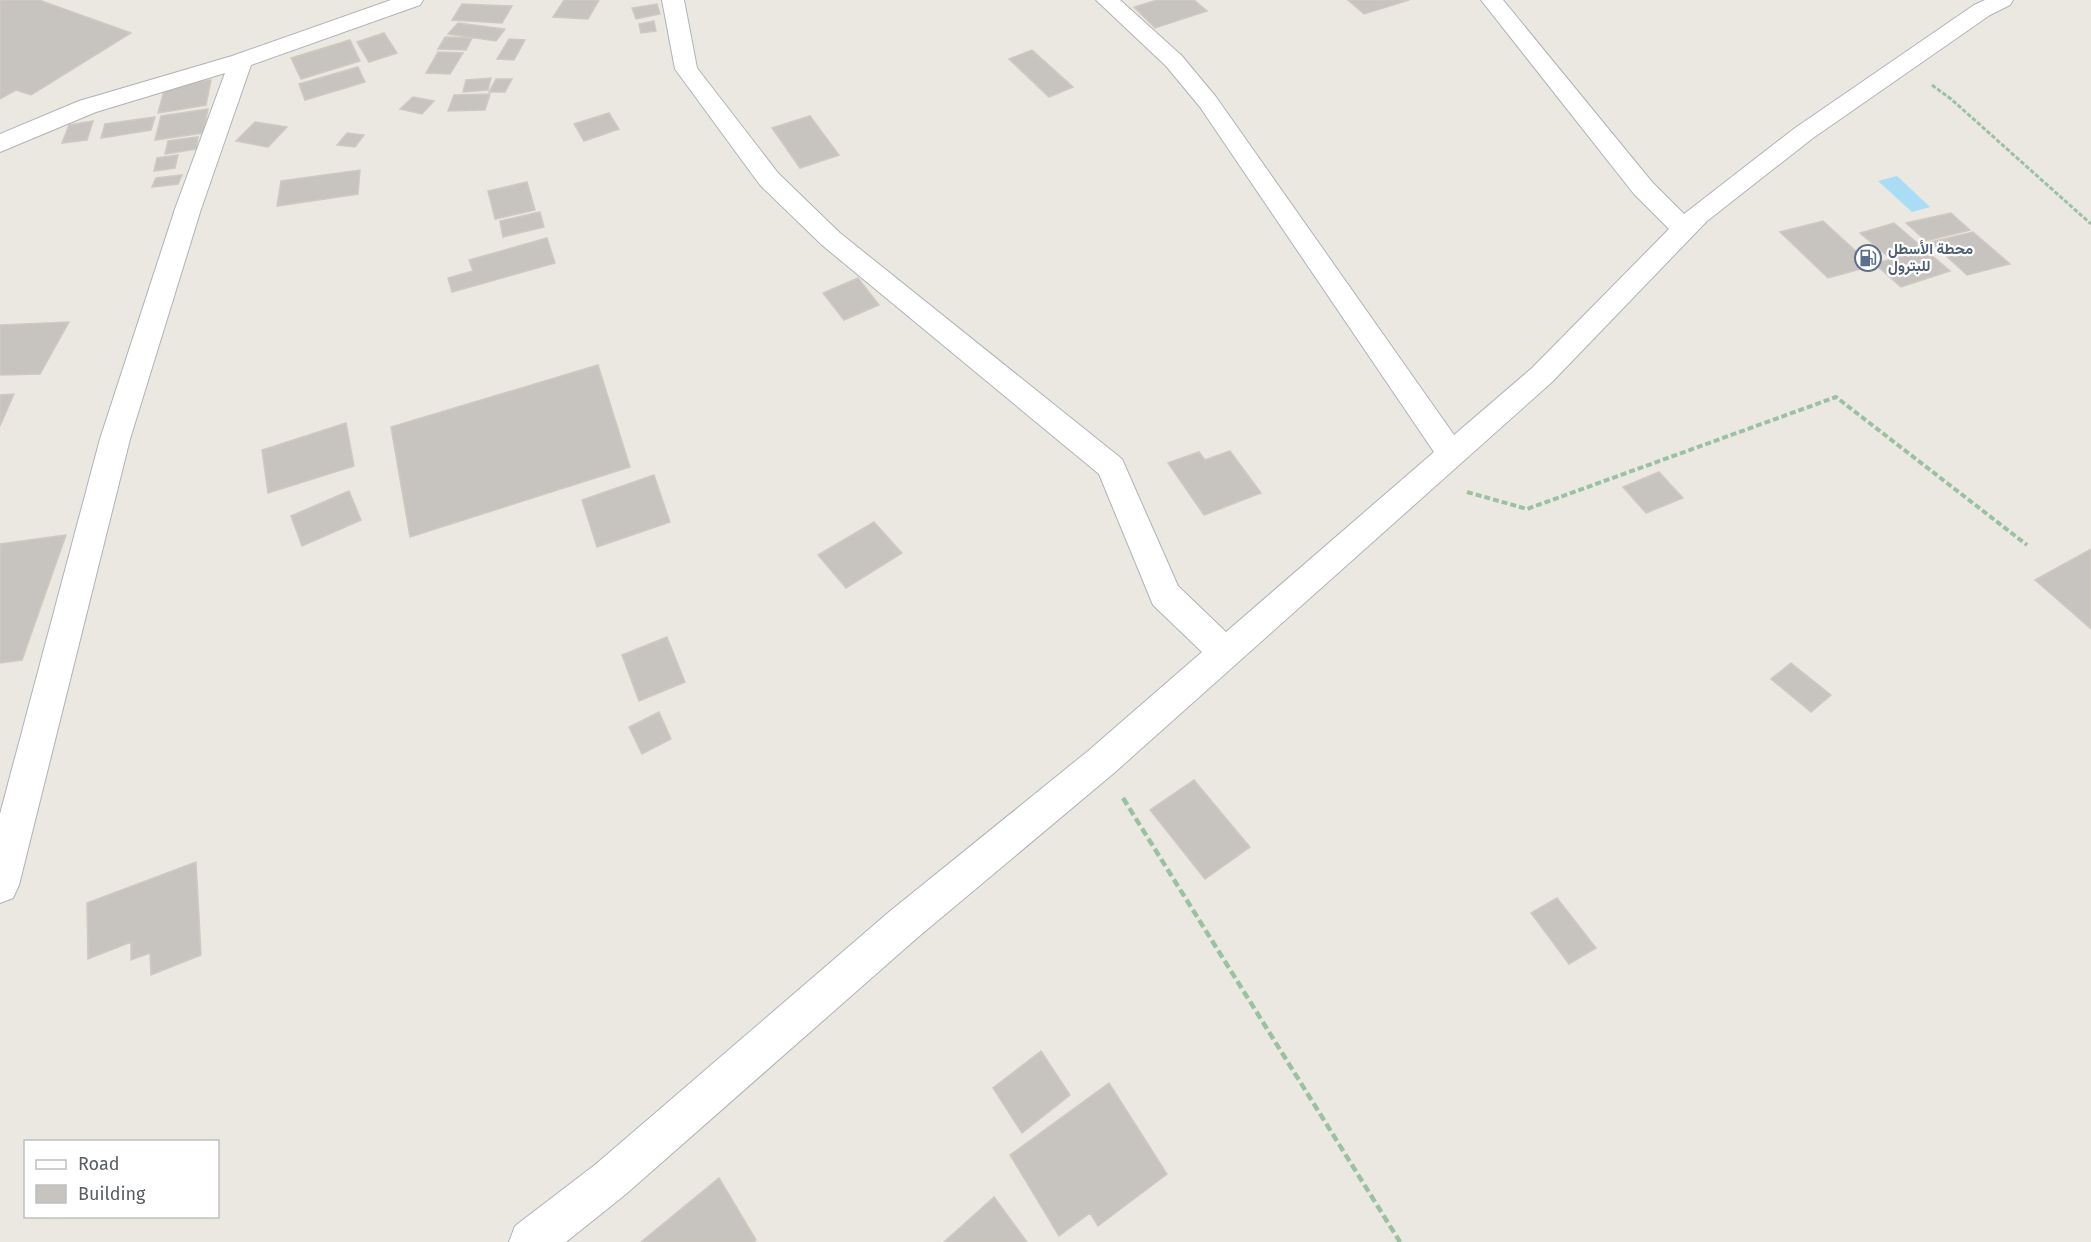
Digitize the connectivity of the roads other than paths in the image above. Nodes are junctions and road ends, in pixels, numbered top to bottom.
1 (412, 0) edge
2 (673, 0) edge
3 (1107, 0) edge
4 (1492, 0) edge
5 (2002, 0) edge
6 (241, 61) junction
7 (0, 144) edge
8 (1684, 228) junction
9 (1451, 454) junction
10 (1225, 653) junction
11 (0, 885) edge
12 (531, 1242) edge

1 - 6 street
2 - 10 street
3 - 9 street
4 - 8 street
5 - 8 street
6 - 7 street
6 - 11 street
8 - 9 street
9 - 10 street
10 - 12 street

